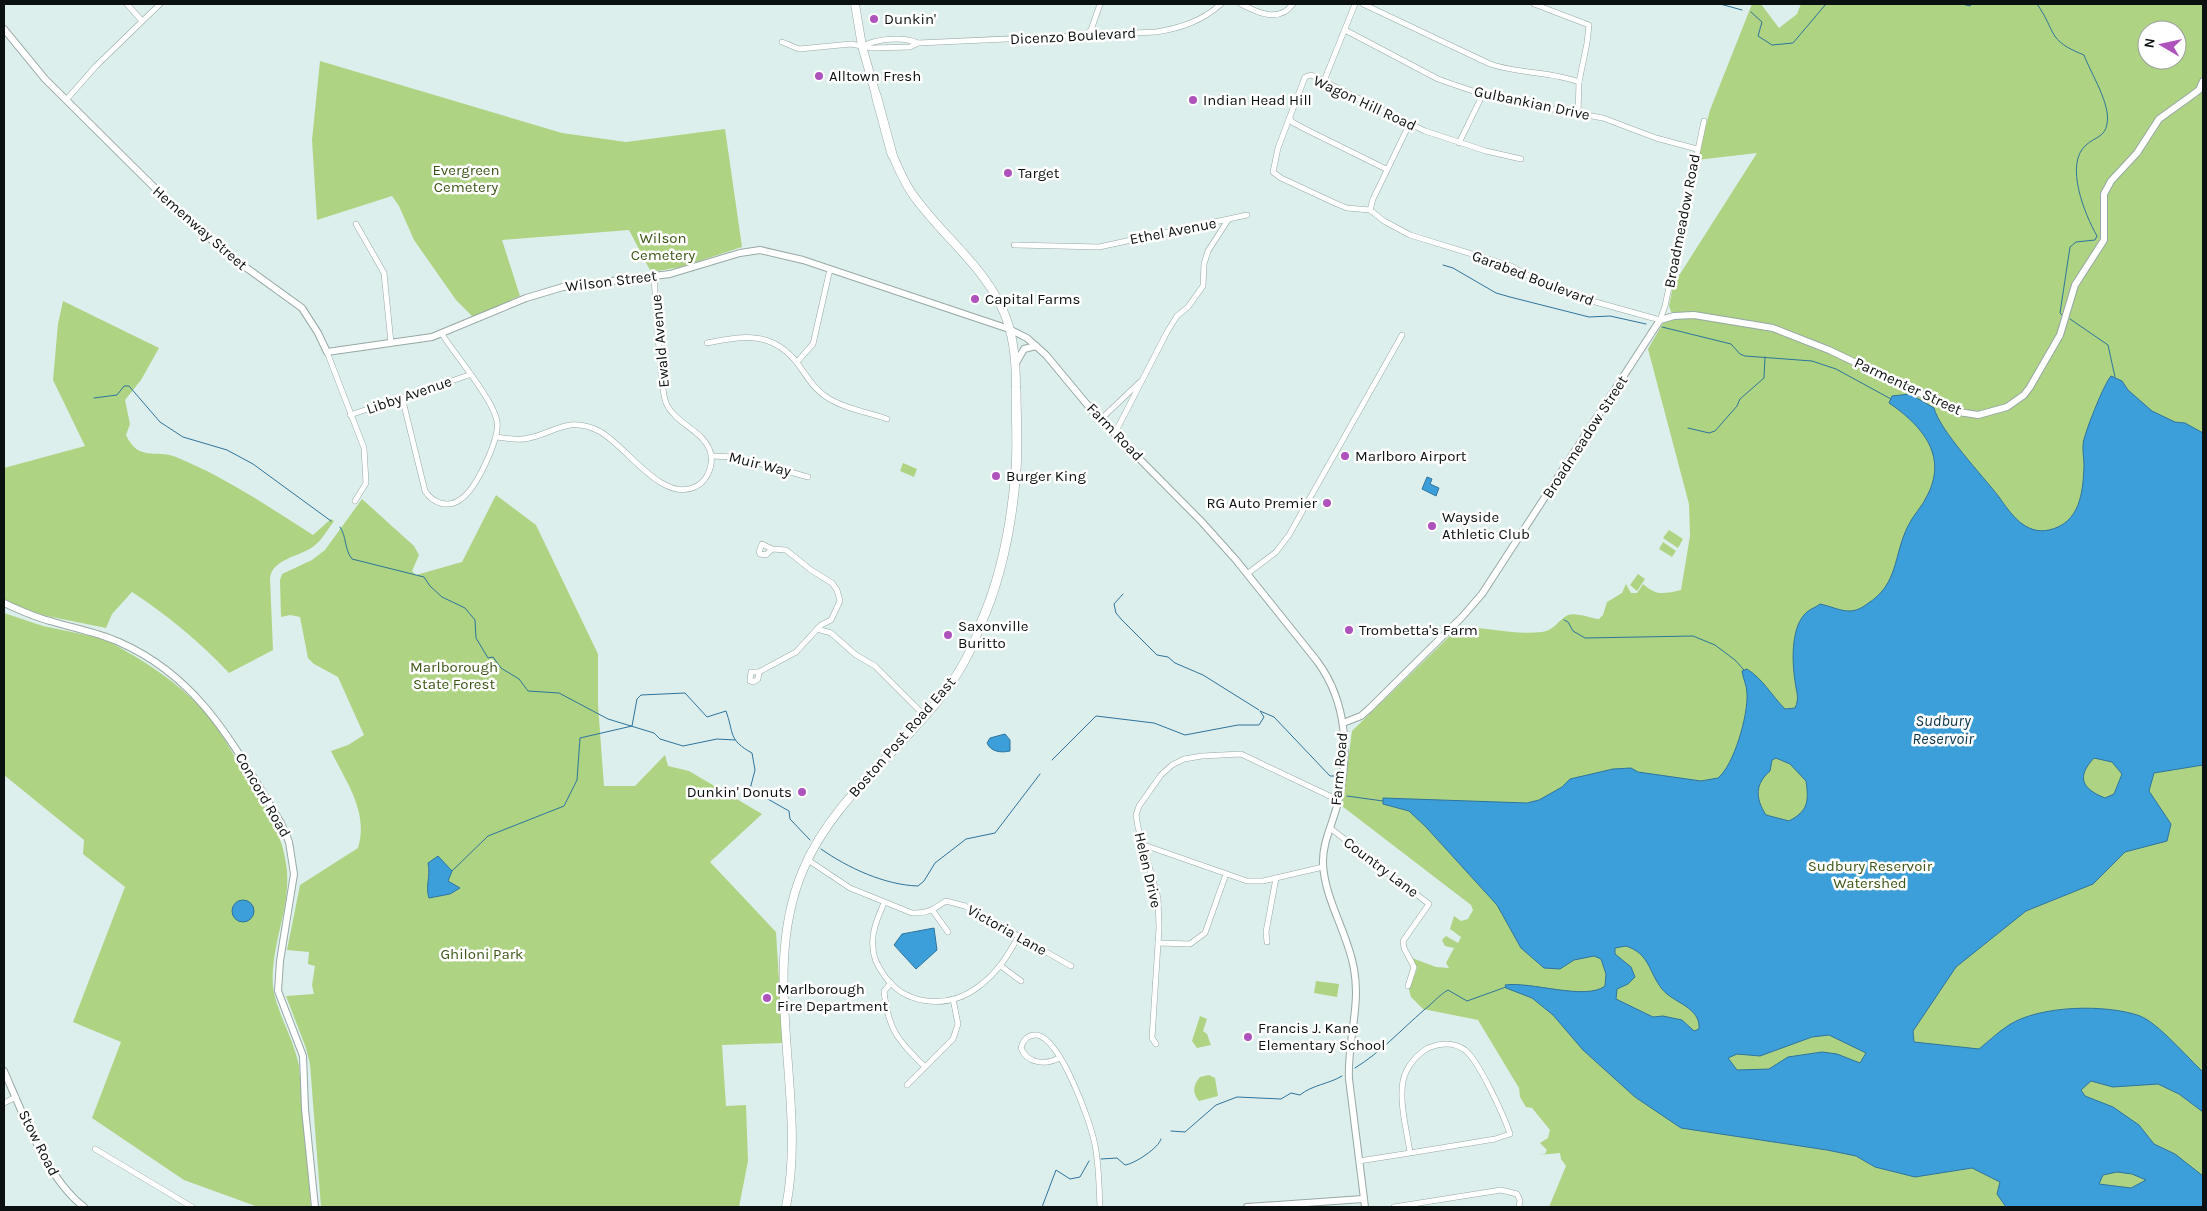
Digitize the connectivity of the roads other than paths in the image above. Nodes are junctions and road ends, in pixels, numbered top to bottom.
1 (127, 4) edge
2 (160, 4) edge
3 (855, 4) edge
4 (1100, 4) edge
5 (1221, 4) edge
6 (1241, 4) edge
7 (1293, 4) edge
8 (1355, 4) edge
9 (1363, 4) edge
10 (1534, 4) edge
11 (142, 21) junction
12 (4, 29) edge
13 (1345, 30) junction
14 (1084, 35) junction
15 (782, 42) dead end
16 (862, 46) junction
17 (1324, 80) junction
18 (2203, 81) edge
19 (1580, 82) junction
20 (1483, 94) junction
21 (876, 95) joint
22 (66, 100) junction
23 (1578, 113) junction
24 (1290, 118) junction
25 (1704, 120) dead end
26 (1409, 124) junction
27 (1459, 143) junction
28 (1697, 148) junction
29 (892, 154) joint
30 (1521, 159) dead end
31 (1386, 169) junction
32 (1273, 172) joint
33 (1370, 210) junction
34 (1247, 215) dead end
35 (1228, 220) junction
36 (356, 224) dead end
37 (1014, 245) dead end
38 (830, 269) junction
39 (654, 276) junction
40 (1660, 320) junction
41 (1009, 329) junction
42 (442, 334) junction
43 (1402, 335) dead end
44 (707, 343) dead end
45 (390, 344) junction
46 (1036, 346) junction
47 (326, 352) junction
48 (797, 362) junction
49 (1016, 363) junction
50 (469, 375) junction
51 (1142, 380) junction
52 (1016, 389) joint
53 (402, 398) junction
54 (350, 415) junction
55 (886, 419) dead end
56 (1101, 419) junction
57 (1115, 433) junction
58 (496, 437) junction
59 (711, 456) junction
60 (808, 477) dead end
61 (355, 501) dead end
62 (772, 549) dead end
63 (1247, 574) junction
64 (4, 603) edge
65 (831, 620) junction
66 (981, 623) joint
67 (817, 629) junction
68 (831, 633) junction
69 (759, 672) dead end
70 (926, 716) junction
71 (1343, 723) junction
72 (1338, 800) junction
73 (1330, 828) junction
74 (1144, 845) junction
75 (808, 860) junction
76 (1323, 867) junction
77 (1226, 874) junction
78 (1276, 878) junction
79 (884, 904) junction
80 (933, 911) junction
81 (948, 932) dead end
82 (1018, 937) junction
83 (1158, 942) junction
84 (1267, 942) dead end
85 (1002, 966) junction
86 (1071, 966) dead end
87 (1021, 981) dead end
88 (891, 983) junction
89 (1408, 986) dead end
90 (953, 999) junction
91 (1156, 1044) dead end
92 (1059, 1058) junction
93 (925, 1067) junction
94 (4, 1071) edge
95 (907, 1085) dead end
96 (16, 1097) junction
97 (4, 1103) edge
98 (94, 1149) dead end
99 (1410, 1153) junction
100 (1359, 1161) junction
101 (1363, 1199) junction
102 (1274, 1206) edge
103 (84, 1207) edge
104 (192, 1207) edge
105 (315, 1207) edge
106 (786, 1207) edge
107 (1100, 1207) edge
108 (1247, 1207) edge
109 (1365, 1207) edge
110 (1394, 1207) edge
111 (1519, 1207) edge

1 - 11 street
2 - 11 street
3 - 16 main road, Boston Post Road East
4 - 14 street
5 - 14 street, Dicenzo Boulevard
6 - 7 street
8 - 13 street
9 - 19 street
10 - 19 street
11 - 22 street
12 - 22 street, Hemenway Street
13 - 17 street
13 - 20 street, Gulbankian Drive
14 - 16 street, Dicenzo Boulevard
15 - 16 street, Dicenzo Boulevard
16 - 21 main road, Boston Post Road East
17 - 24 street, Wagon Hill Road
17 - 26 street, Wagon Hill Road
18 - 40 street, Parmenter Street
19 - 23 street
20 - 23 street, Gulbankian Drive
20 - 27 street
21 - 29 highway, Boston Post Road East
22 - 47 street, Hemenway Street
23 - 28 street, Gulbankian Drive
24 - 31 street
24 - 32 street, Wagon Hill Road
25 - 28 street, Broadmeadow Road
26 - 27 street, Wagon Hill Road
26 - 31 street
27 - 30 street, Wagon Hill Road
28 - 40 street, Broadmeadow Road
29 - 41 main road, Boston Post Road East
31 - 33 street
32 - 33 street, Garabed Boulevard
33 - 40 street, Garabed Boulevard
34 - 35 street, Ethel Avenue
35 - 37 street, Ethel Avenue
35 - 51 street
36 - 45 street
38 - 39 street, Wilson Street
38 - 41 street, Wilson Street
38 - 48 street
39 - 42 street, Wilson Street
39 - 59 street, Ewald Avenue
40 - 71 street, Broadmeadow Street
41 - 46 street, Farm Road
41 - 49 main road, Boston Post Road East
42 - 45 street, Wilson Street
42 - 50 street
43 - 63 street
44 - 48 street
45 - 47 street, Wilson Street
46 - 49 street
46 - 56 street, Farm Road
47 - 54 street, Hemenway Street
48 - 55 street
49 - 52 main road, Boston Post Road East
50 - 53 street, Libby Avenue
50 - 58 street
51 - 56 street
51 - 57 street
52 - 66 highway, Boston Post Road East
53 - 54 street, Libby Avenue
53 - 58 street
54 - 61 street, Hemenway Street
56 - 57 street, Farm Road
57 - 63 street, Farm Road
58 - 59 street
59 - 60 street, Muir Way
62 - 65 street
63 - 71 street, Farm Road
64 - 105 street, Concord Road
65 - 67 street
65 - 68 street
66 - 70 main road, Boston Post Road East
67 - 68 street
67 - 69 street
68 - 70 street
70 - 75 main road, Boston Post Road East
71 - 72 street, Farm Road
72 - 73 street, Farm Road
72 - 74 street, Helen Drive
73 - 76 street, Farm Road
73 - 89 street, Country Lane
74 - 77 street
74 - 83 street, Helen Drive
75 - 79 street, Victoria Lane
75 - 106 main road, Boston Post Road East
76 - 78 street
76 - 100 street, Farm Road
77 - 78 street
77 - 83 street
78 - 84 street
79 - 80 street, Victoria Lane
79 - 88 street
80 - 81 street
80 - 82 street, Victoria Lane
82 - 85 street
82 - 86 street, Victoria Lane
83 - 91 street, Helen Drive
85 - 87 street
85 - 90 street
88 - 90 street
88 - 93 street
90 - 93 street
92 - 92 street
92 - 107 street
93 - 95 street
94 - 96 street, Stow Road
96 - 97 street
96 - 103 street, Stow Road
98 - 104 street
99 - 99 street
99 - 100 street
100 - 101 street, Farm Road
101 - 102 street
101 - 109 street, Farm Road
102 - 108 street
110 - 111 street

